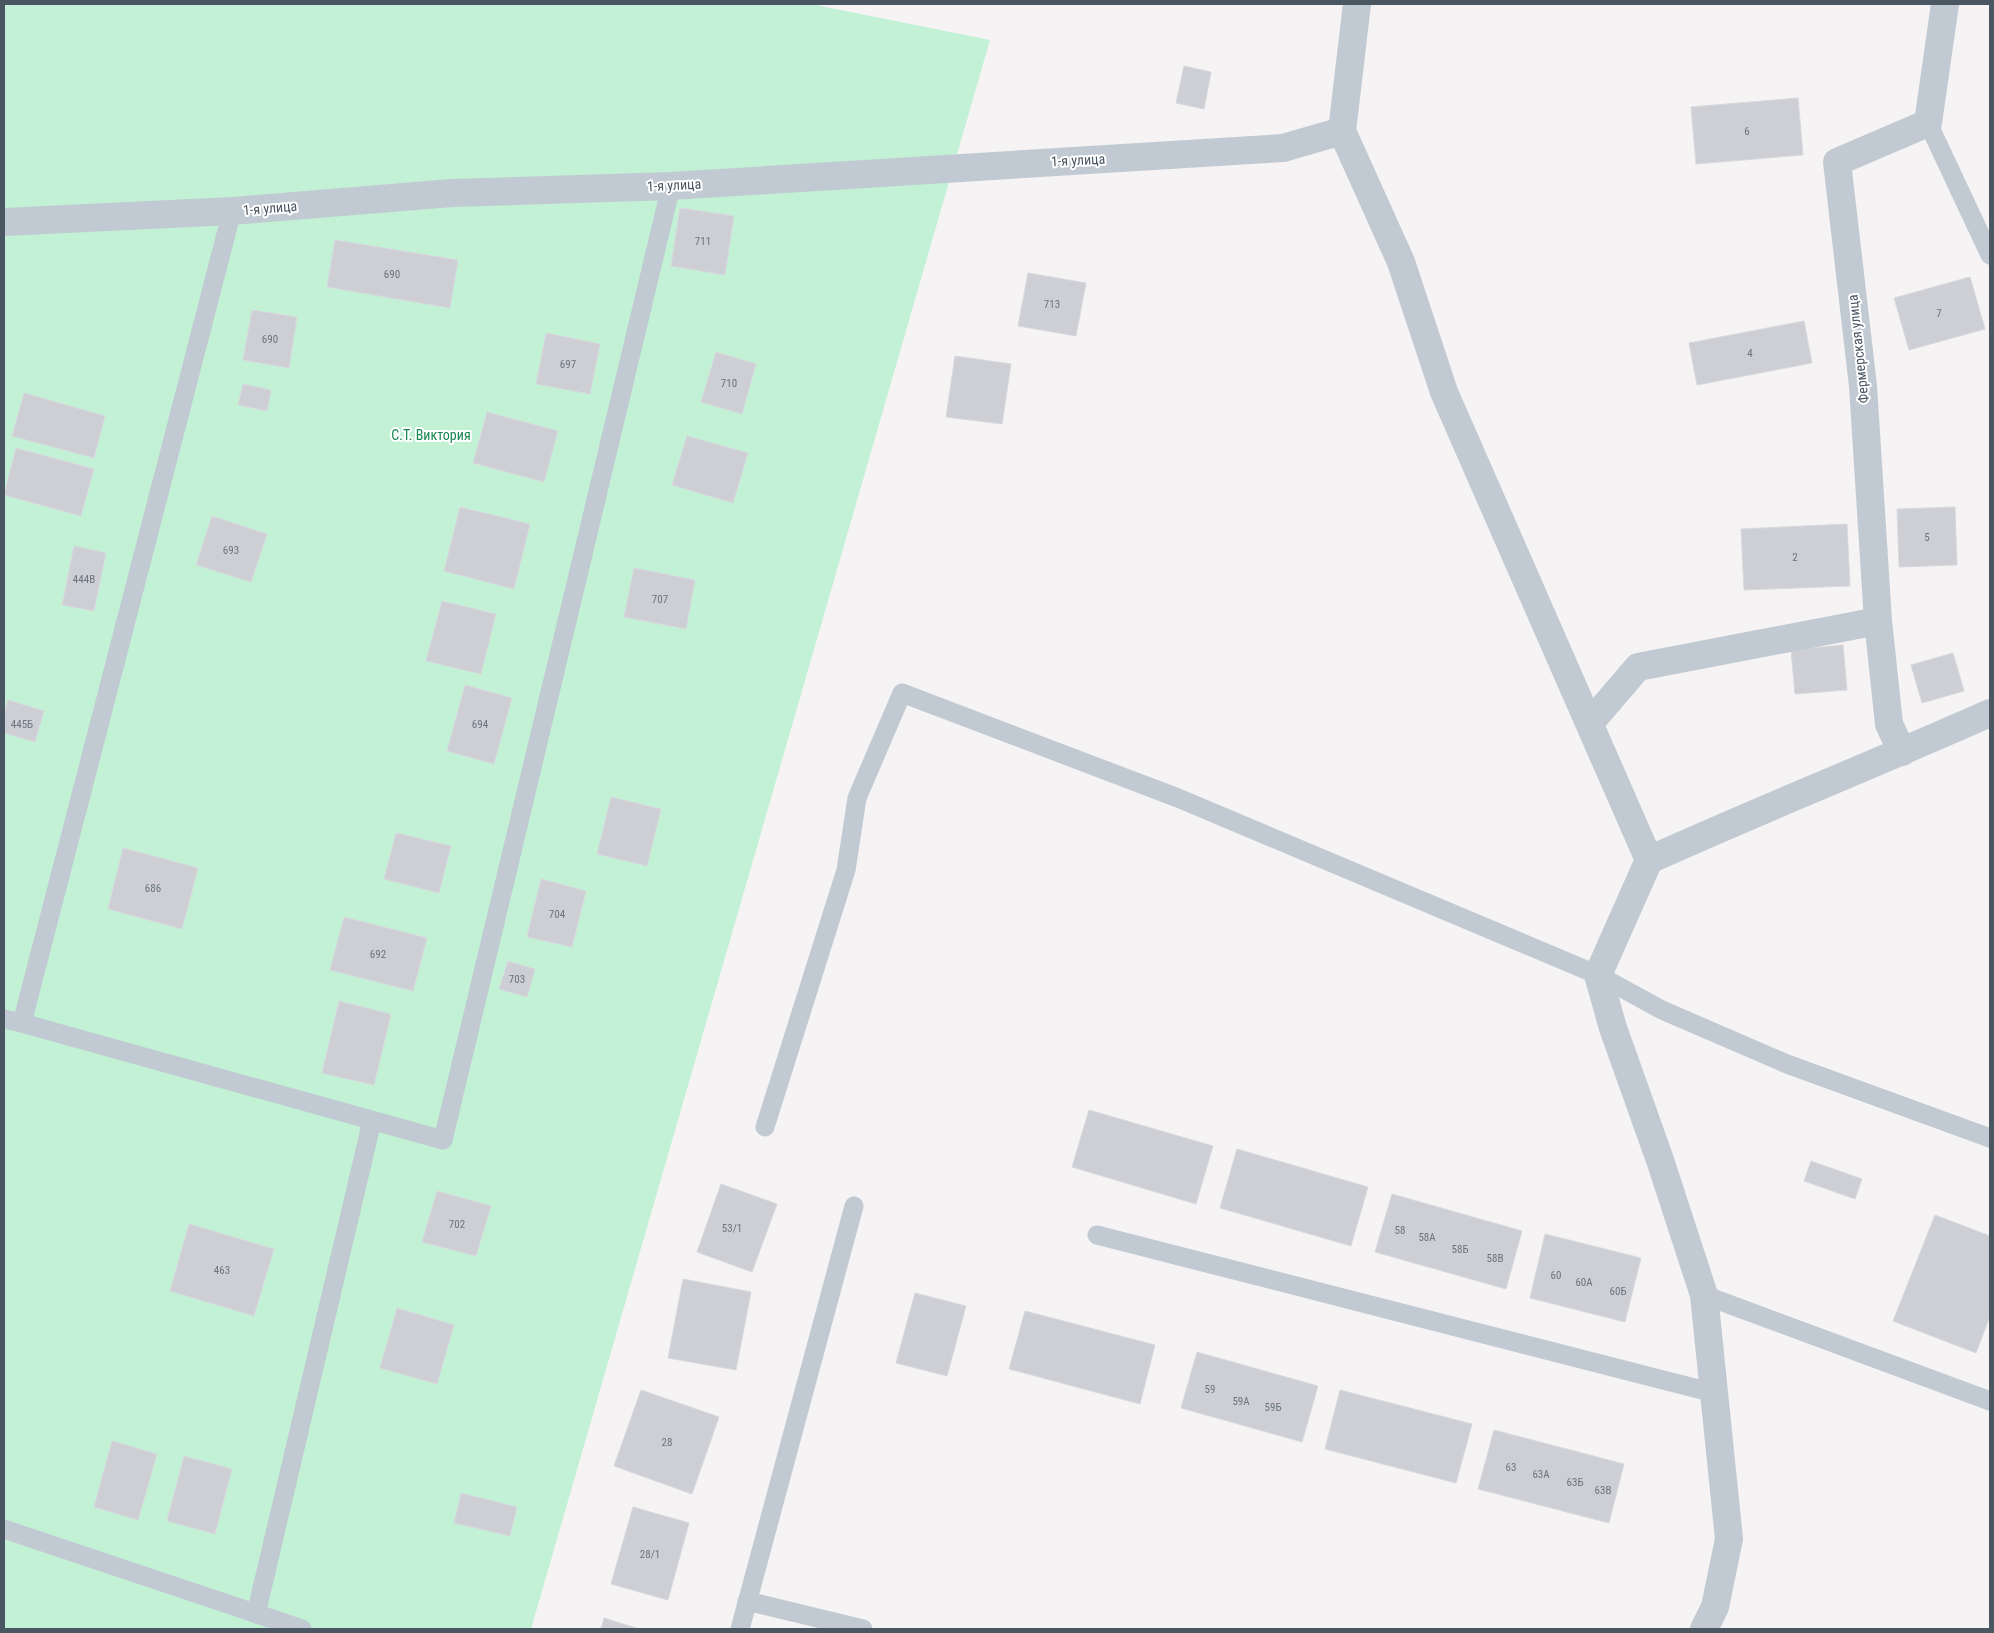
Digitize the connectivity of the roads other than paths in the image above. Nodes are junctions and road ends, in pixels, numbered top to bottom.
1 (1357, 4) edge
2 (1945, 4) edge
3 (1928, 123) junction
4 (1342, 131) junction
5 (671, 186) junction
6 (232, 212) junction
7 (4, 222) edge
8 (1990, 255) edge
9 (1878, 621) junction
10 (1990, 713) edge
11 (1590, 723) junction
12 (1902, 752) junction
13 (1649, 860) junction
14 (1598, 976) junction
15 (4, 1018) edge
16 (22, 1023) junction
17 (372, 1121) junction
18 (764, 1127) dead end
19 (1990, 1138) edge
20 (854, 1206) dead end
21 (1097, 1235) dead end
22 (1704, 1295) junction
23 (1714, 1393) junction
24 (1990, 1401) edge
25 (4, 1529) edge
26 (747, 1601) junction
27 (256, 1614) junction
28 (1712, 1627) edge
29 (301, 1629) edge
30 (740, 1629) edge
31 (863, 1629) edge

1 - 4 street
2 - 3 street
3 - 8 lane
3 - 9 street, Фермерская улица
4 - 5 street, 1-я улица
4 - 11 street
5 - 6 street, 1-я улица
5 - 17 lane
6 - 7 street, 1-я улица
6 - 16 lane
9 - 11 street
9 - 12 street, Фермерская улица
10 - 12 street
11 - 13 street
12 - 13 street
13 - 14 street
14 - 18 lane
14 - 19 lane
14 - 22 street
15 - 16 lane
16 - 17 lane
17 - 27 lane
20 - 26 lane
21 - 23 lane
22 - 23 street
22 - 24 lane
23 - 28 street
25 - 27 lane
26 - 30 lane
26 - 31 lane
27 - 29 lane

